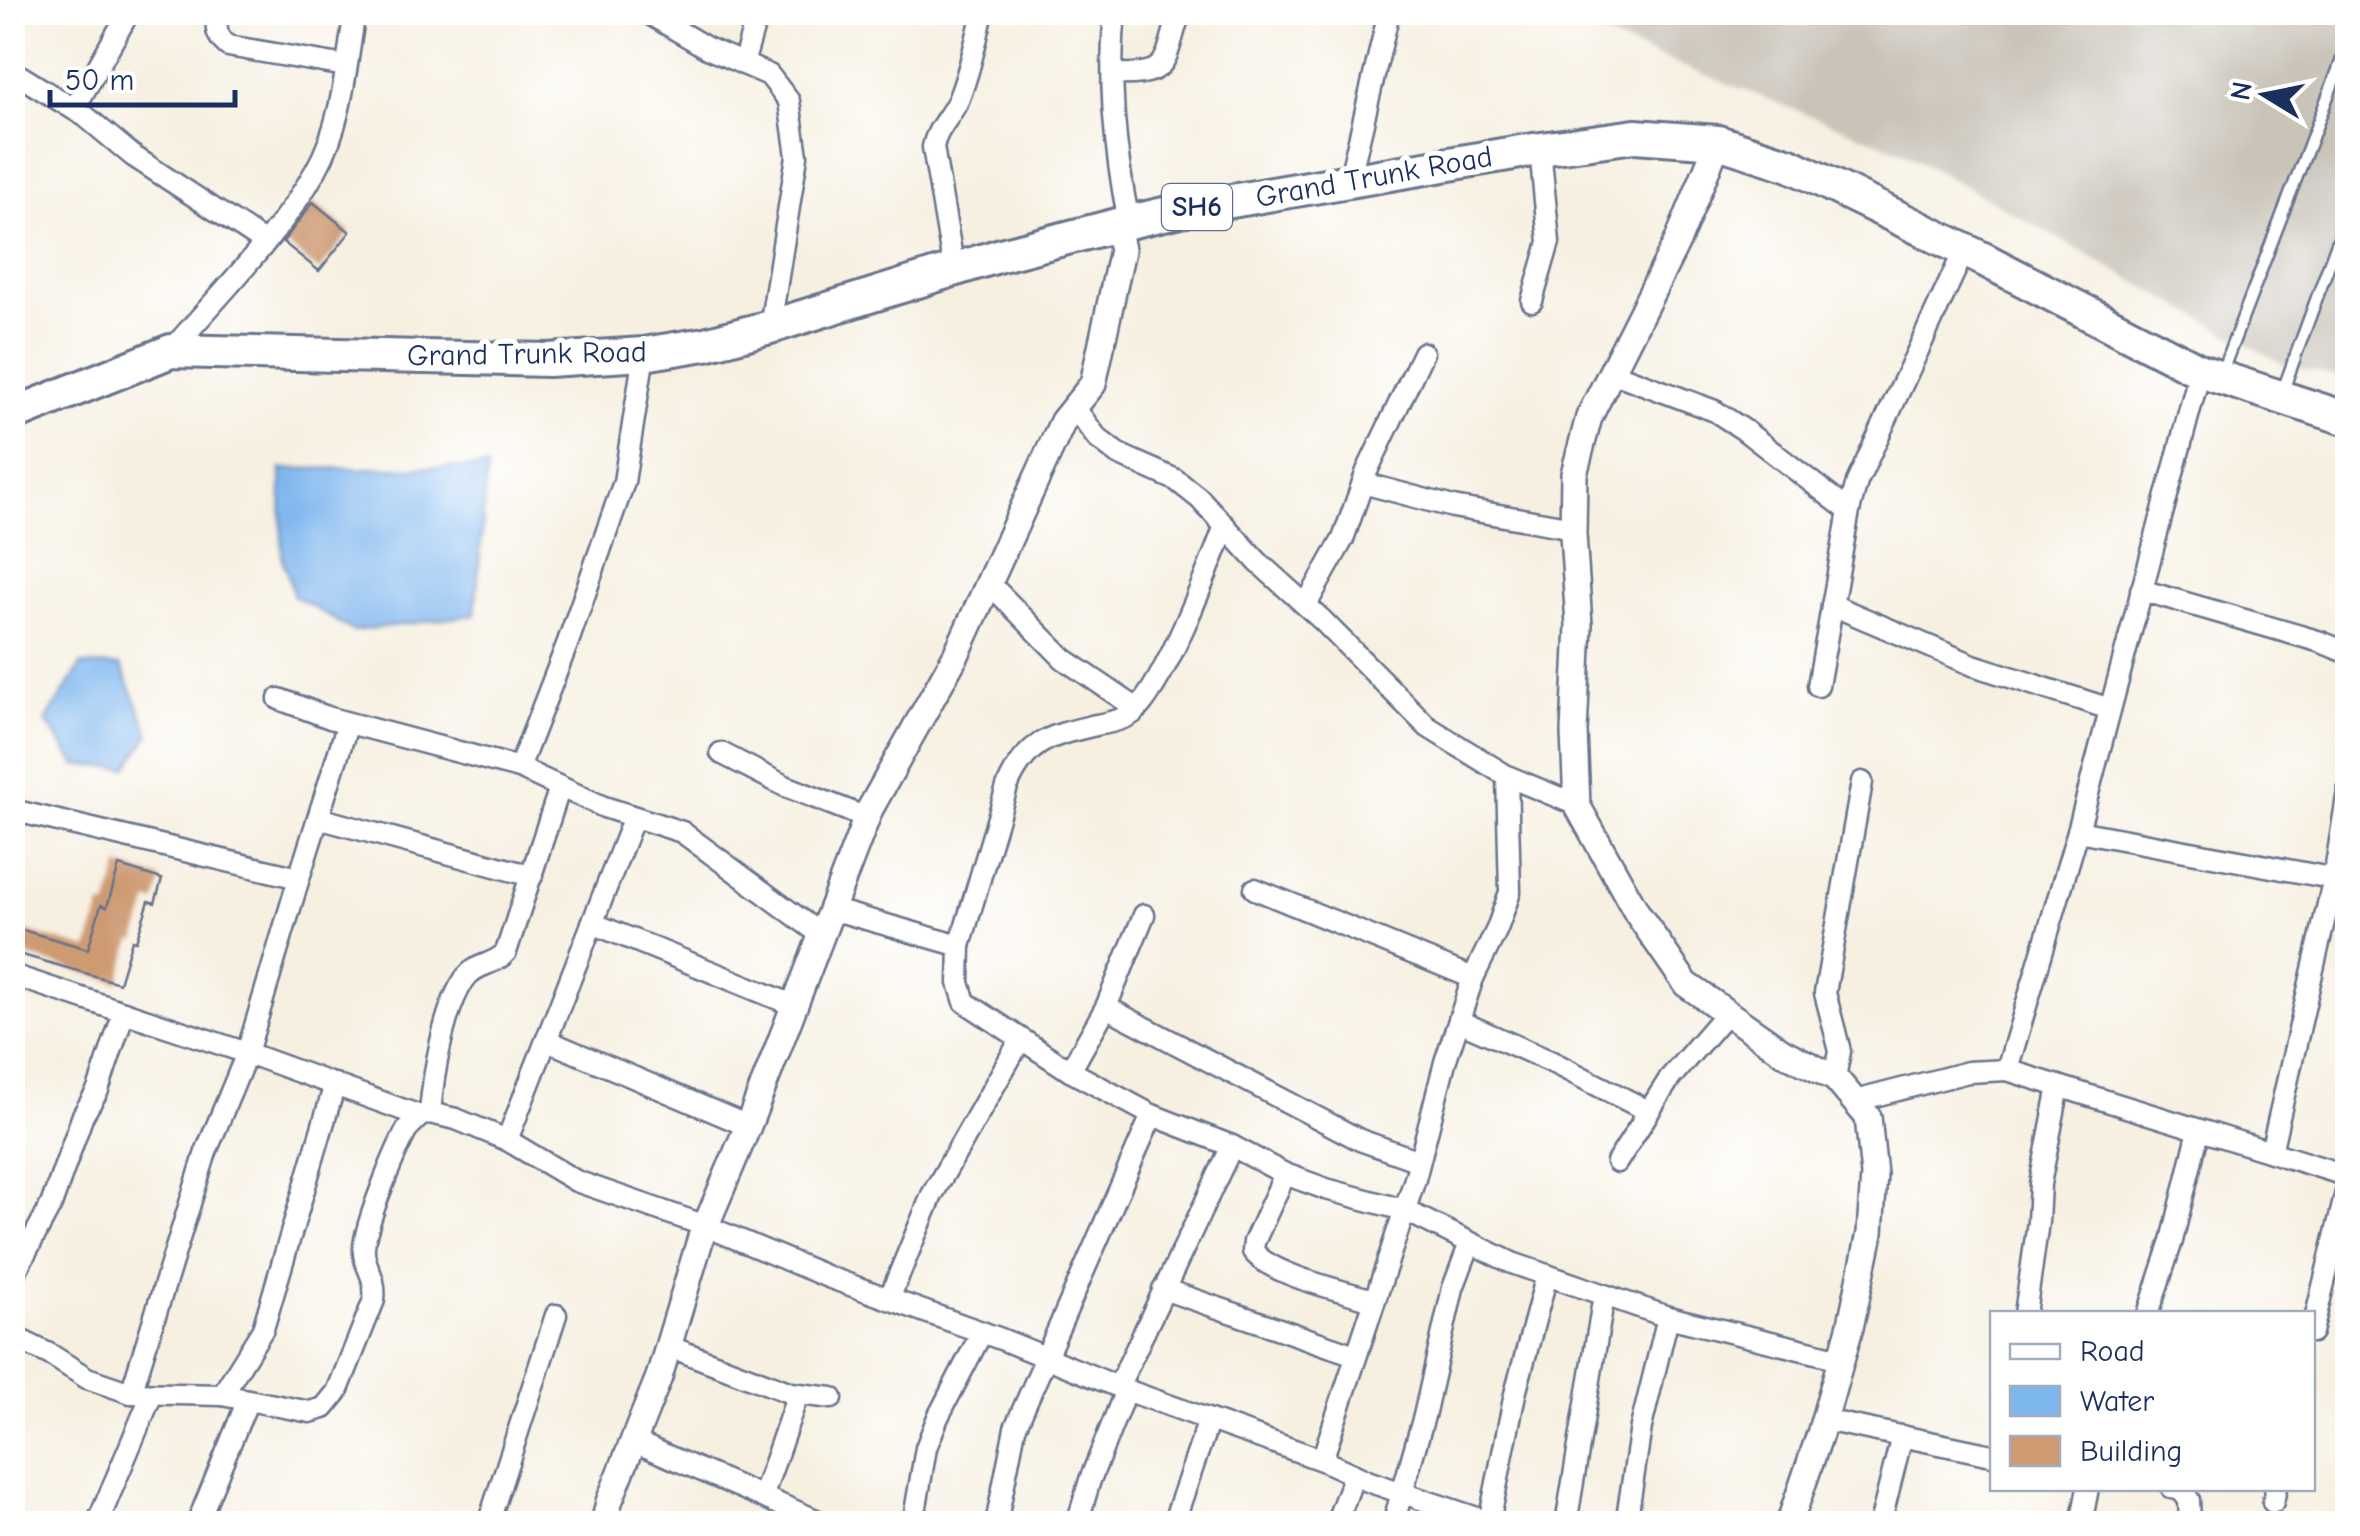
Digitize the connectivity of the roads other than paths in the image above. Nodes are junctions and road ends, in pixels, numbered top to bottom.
1 (129, 12) edge
2 (218, 12) edge
3 (354, 12) edge
4 (646, 12) edge
5 (758, 12) edge
6 (983, 12) edge
7 (1115, 12) edge
8 (1180, 12) edge
9 (1390, 12) edge
10 (2348, 44) edge
11 (743, 64) junction
12 (346, 66) junction
13 (12, 71) edge
14 (1113, 74) junction
15 (74, 109) junction
16 (1718, 142) junction
17 (1540, 149) junction
18 (1350, 182) junction
19 (2348, 213) edge
20 (1123, 224) junction
21 (264, 242) junction
22 (1965, 250) junction
23 (954, 270) junction
24 (1532, 301) dead end
25 (770, 327) junction
26 (171, 350) junction
27 (1423, 353) dead end
28 (644, 354) junction
29 (1612, 372) junction
30 (2209, 375) junction
31 (2280, 399) junction
32 (1074, 407) junction
33 (12, 415) edge
34 (2348, 419) edge
35 (1363, 483) junction
36 (1849, 511) junction
37 (1225, 526) junction
38 (1573, 528) junction
39 (988, 582) junction
40 (2140, 590) junction
41 (1306, 605) junction
42 (1832, 606) junction
43 (2348, 653) edge
44 (1818, 686) dead end
45 (279, 698) dead end
46 (1136, 708) junction
47 (2110, 709) junction
48 (348, 722) junction
49 (721, 752) dead end
50 (519, 768) junction
51 (1508, 776) junction
52 (1862, 782) dead end
53 (560, 787) junction
54 (2348, 791) edge
55 (1577, 804) junction
56 (12, 810) edge
57 (634, 817) junction
58 (318, 818) junction
59 (866, 818) junction
60 (2078, 830) junction
61 (532, 876) junction
62 (299, 878) junction
63 (2341, 880) edge
64 (1256, 889) dead end
65 (830, 909) junction
66 (1144, 915) dead end
67 (592, 923) junction
68 (820, 934) junction
69 (960, 946) junction
70 (12, 975) edge
71 (1473, 978) junction
72 (793, 1005) junction
73 (1106, 1007) junction
74 (124, 1012) junction
75 (1726, 1012) junction
76 (1459, 1020) junction
77 (1022, 1039) junction
78 (548, 1041) junction
79 (247, 1053) junction
80 (2007, 1070) junction
81 (1070, 1071) junction
82 (1835, 1078) junction
83 (335, 1084) junction
84 (2058, 1086) junction
85 (1855, 1101) junction
86 (1648, 1111) junction
87 (425, 1114) junction
88 (1152, 1115) junction
89 (748, 1126) junction
90 (2200, 1130) junction
91 (507, 1140) junction
92 (1232, 1146) junction
93 (2270, 1152) junction
94 (1419, 1161) junction
95 (1617, 1162) dead end
96 (1284, 1174) junction
97 (2348, 1176) edge
98 (2348, 1184) edge
99 (1404, 1210) junction
100 (706, 1226) junction
101 (12, 1234) edge
102 (1470, 1243) junction
103 (32, 1245) junction
104 (1547, 1275) junction
105 (12, 1278) edge
106 (1163, 1289) junction
107 (1604, 1295) junction
108 (889, 1299) junction
109 (1374, 1300) junction
110 (2025, 1311) edge
111 (2149, 1311) edge
112 (556, 1315) dead end
113 (1668, 1316) junction
114 (2315, 1320) edge
115 (982, 1332) junction
116 (12, 1336) edge
117 (668, 1346) junction
118 (1355, 1356) junction
119 (1047, 1358) junction
120 (1840, 1359) junction
121 (1122, 1389) junction
122 (141, 1394) junction
123 (798, 1394) junction
124 (222, 1396) junction
125 (832, 1398) dead end
126 (248, 1400) junction
127 (1209, 1420) junction
128 (1824, 1420) junction
129 (1902, 1436) junction
130 (634, 1441) junction
131 (1990, 1452) edge
132 (1322, 1460) junction
133 (1354, 1475) junction
134 (2088, 1491) edge
135 (2182, 1491) edge
136 (1401, 1492) junction
137 (763, 1495) junction
138 (1492, 1523) edge
139 (97, 1524) edge
140 (196, 1524) edge
141 (488, 1524) edge
142 (604, 1524) edge
143 (825, 1524) edge
144 (913, 1524) edge
145 (996, 1524) edge
146 (1077, 1524) edge
147 (1173, 1524) edge
148 (1336, 1524) edge
149 (1393, 1524) edge
150 (1566, 1524) edge
151 (1626, 1524) edge
152 (1789, 1524) edge
153 (1880, 1524) edge
154 (2082, 1524) edge
155 (2190, 1524) edge

1 - 15 street
2 - 12 street
3 - 12 street
4 - 11 street
5 - 11 street
6 - 23 street
7 - 14 street
8 - 14 street
9 - 18 street
10 - 30 lane
11 - 25 street
12 - 21 street
13 - 15 street
14 - 20 street
15 - 21 street
16 - 17 main road, Grand Trunk Road / SH6
16 - 22 main road, Grand Trunk Road / SH6
16 - 29 street
17 - 18 main road, Grand Trunk Road / SH6
17 - 24 street
18 - 20 main road, Grand Trunk Road / SH6
19 - 31 lane
20 - 23 main road, Grand Trunk Road / SH6
20 - 32 street
21 - 26 street
22 - 30 main road, Grand Trunk Road / SH6
22 - 36 street
23 - 25 main road, Grand Trunk Road / SH6
25 - 28 main road, Grand Trunk Road / SH6
26 - 28 main road, Grand Trunk Road / SH6
26 - 33 main road, Grand Trunk Road / SH6
27 - 35 street
28 - 50 street
29 - 36 street
29 - 38 street
30 - 31 main road, Grand Trunk Road / SH6
30 - 40 street
31 - 34 main road, Grand Trunk Road / SH6
32 - 37 street
32 - 39 street
35 - 38 street
35 - 41 street
36 - 42 street
37 - 41 street
37 - 46 street
38 - 55 street
39 - 46 street
39 - 59 street
40 - 43 street
40 - 47 street
41 - 51 street
42 - 44 street
42 - 47 street
45 - 48 street
46 - 69 street
47 - 60 street
48 - 50 street
48 - 58 street
49 - 59 street
50 - 53 street
51 - 55 street
51 - 71 street
52 - 82 street
53 - 57 street
53 - 61 street
54 - 63 street
55 - 75 street
56 - 62 street
57 - 67 street
57 - 68 street
58 - 61 street
58 - 62 street
59 - 65 street
60 - 63 street
60 - 80 street
61 - 87 street
62 - 79 street
63 - 93 street
64 - 71 street
65 - 68 street
65 - 69 street
66 - 73 street
67 - 72 street
67 - 78 street
68 - 72 street
69 - 77 street
70 - 74 street
71 - 76 street
72 - 89 street
73 - 81 street
73 - 94 street
74 - 79 street
74 - 103 street
75 - 82 street
75 - 86 street
76 - 86 street
76 - 94 street
77 - 81 street
77 - 108 street
78 - 89 street
78 - 91 street
79 - 83 street
79 - 122 street
80 - 84 street
80 - 85 street
81 - 88 street
82 - 85 street
83 - 87 street
83 - 124 street
84 - 90 street
84 - 110 street
85 - 120 street
86 - 95 street
87 - 91 street
87 - 126 street
88 - 92 street
88 - 119 street
89 - 100 street
90 - 93 street
90 - 111 street
91 - 100 street
92 - 96 street
92 - 106 street
93 - 97 street
94 - 99 street
96 - 99 street
96 - 109 street
98 - 114 street
99 - 102 street
99 - 109 street
100 - 108 street
100 - 117 street
101 - 103 street
102 - 104 street
102 - 136 street
103 - 105 street
104 - 107 street
104 - 138 street
106 - 118 street
106 - 121 street
107 - 113 street
107 - 150 street
108 - 115 street
109 - 118 street
112 - 141 street
113 - 120 street
113 - 151 street
115 - 119 street
115 - 144 street
116 - 122 street
117 - 123 street
117 - 130 street
118 - 132 street
119 - 121 street
119 - 145 street
120 - 128 street
121 - 127 street
121 - 146 street
122 - 124 street
122 - 139 street
123 - 125 street
123 - 137 street
124 - 126 street
126 - 140 street
127 - 132 street
127 - 147 street
128 - 129 street
128 - 152 street
129 - 131 street
129 - 153 street
130 - 137 street
130 - 142 street
132 - 133 street
133 - 136 street
133 - 148 street
134 - 154 street
135 - 155 street
136 - 138 street
136 - 149 street
137 - 143 street

